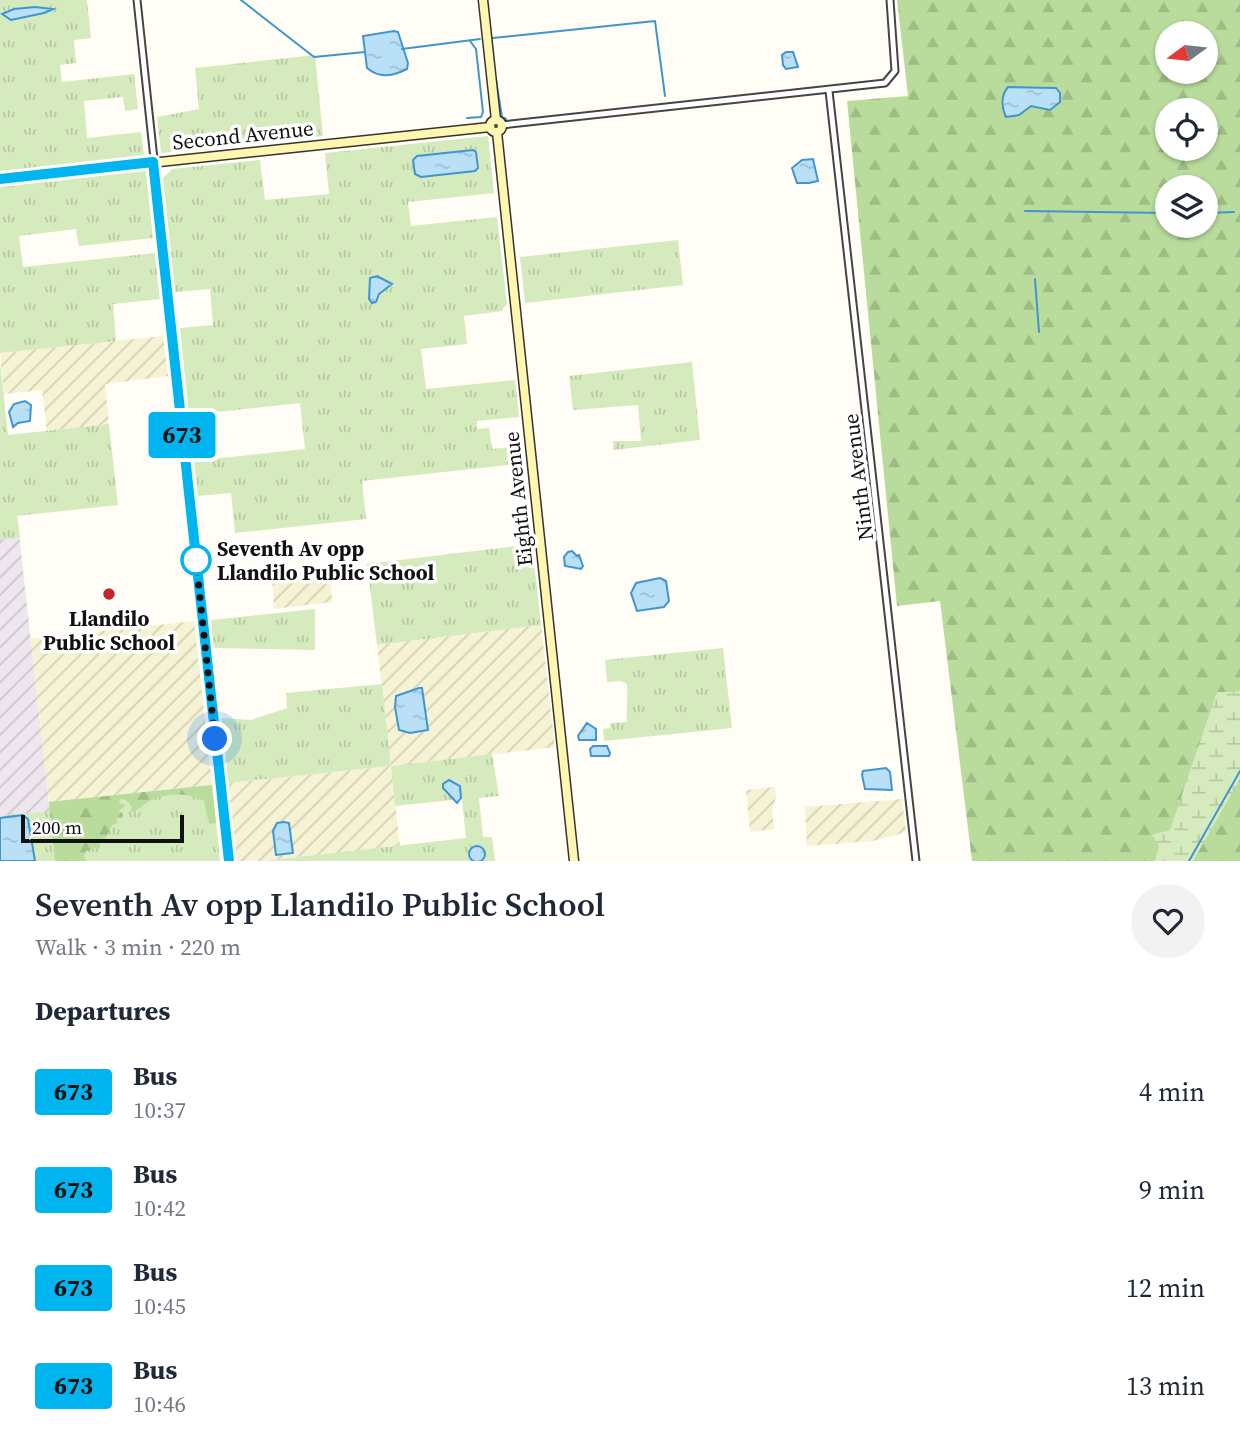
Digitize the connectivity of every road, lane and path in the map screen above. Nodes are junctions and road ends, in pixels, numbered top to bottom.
1 (137, 0) edge
2 (483, 0) edge
3 (890, 0) edge
4 (829, 90) junction
5 (497, 126) junction
6 (153, 162) junction
7 (0, 179) edge
8 (229, 861) edge
9 (574, 861) edge
10 (916, 861) edge

1 - 6 street
2 - 5 main road, Eighth Avenue
3 - 4 street, Second Avenue
4 - 5 street, Second Avenue
4 - 10 street, Ninth Avenue
5 - 6 main road, Second Avenue
5 - 9 main road, Eighth Avenue
6 - 7 main road, Second Avenue
6 - 8 street

